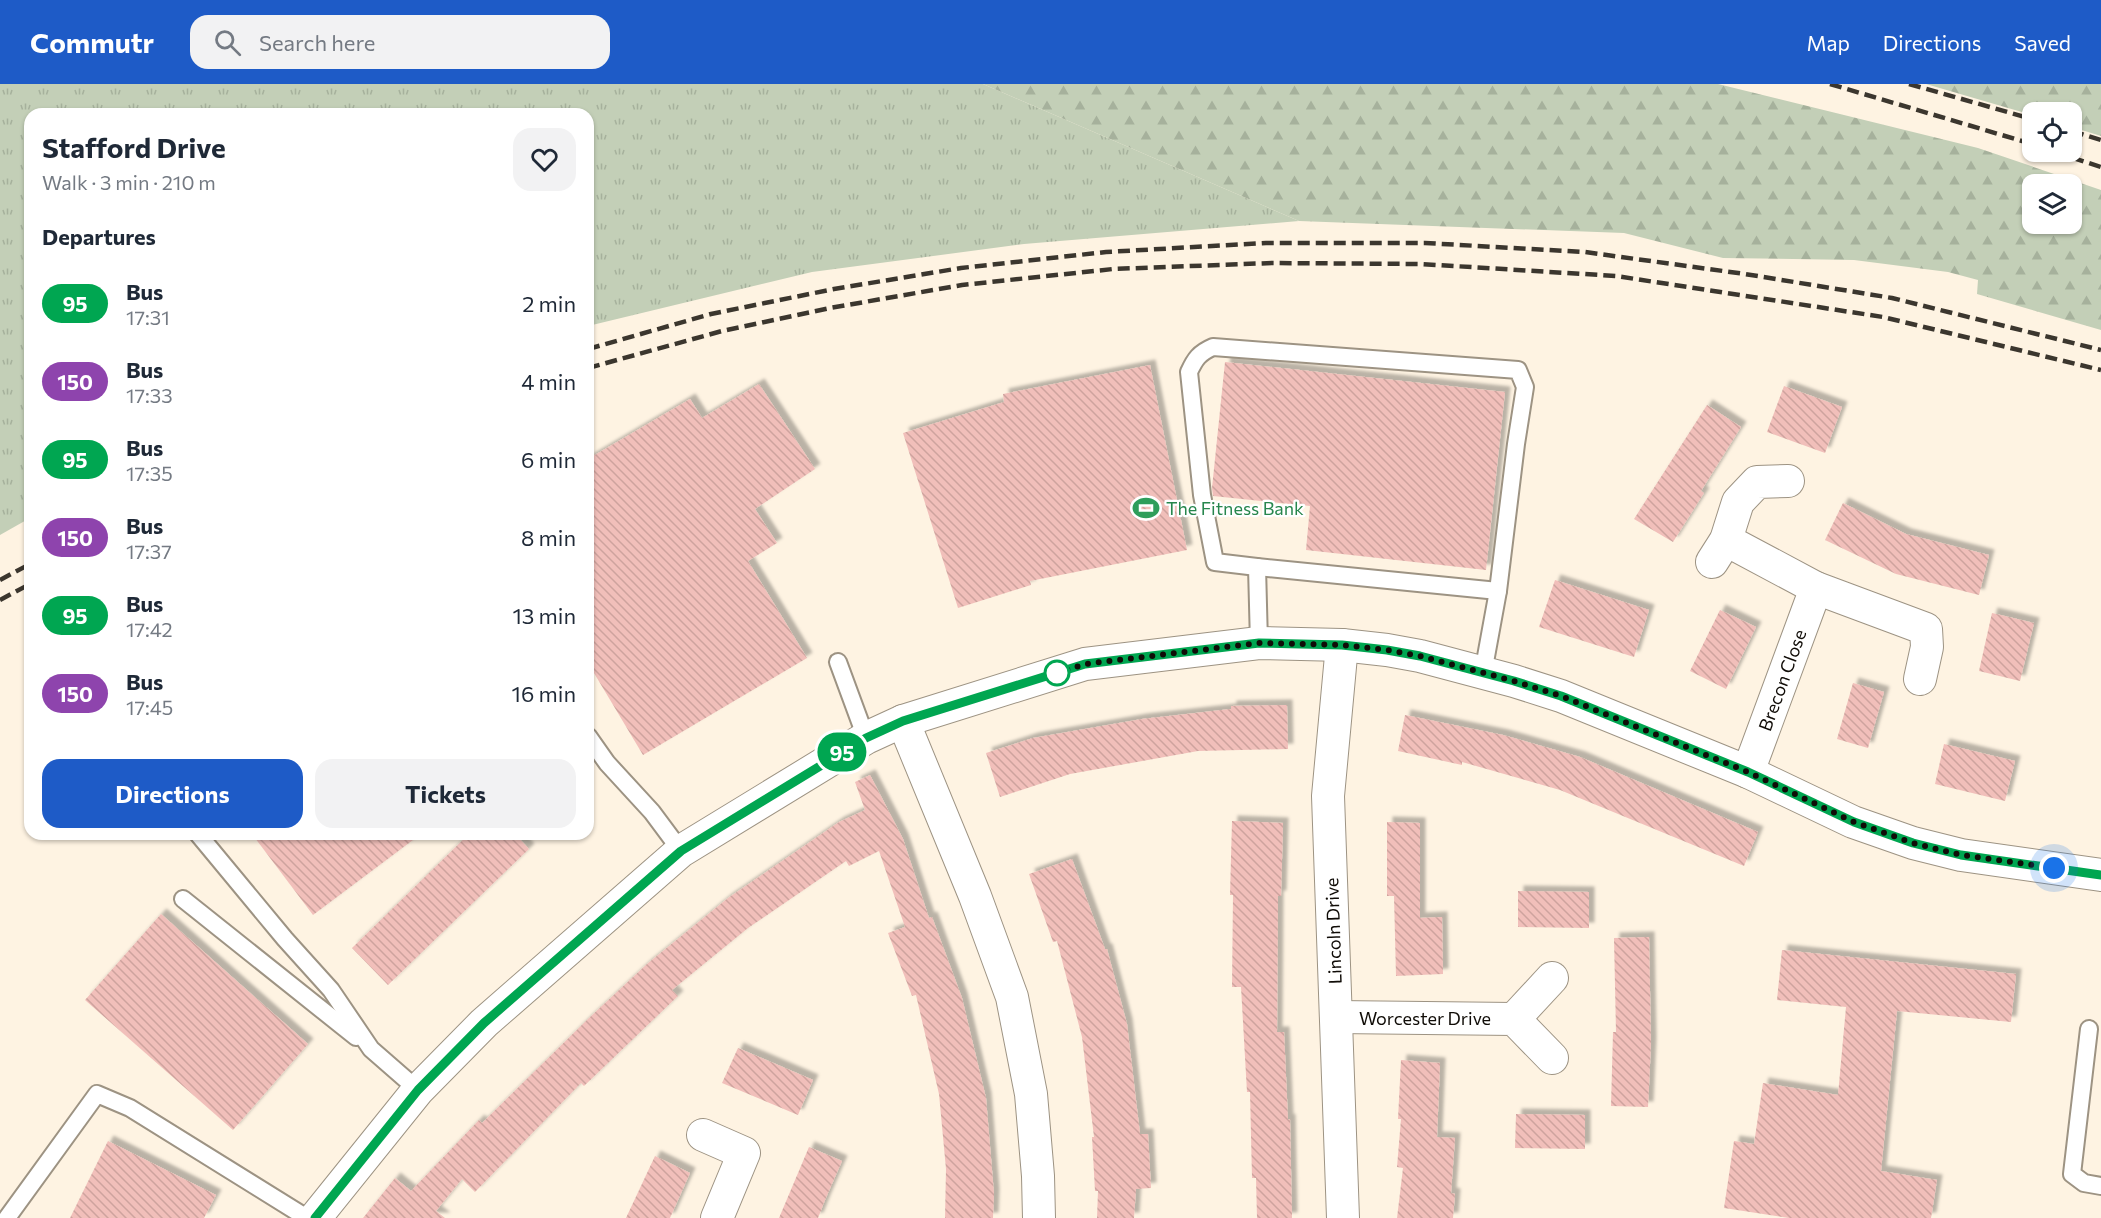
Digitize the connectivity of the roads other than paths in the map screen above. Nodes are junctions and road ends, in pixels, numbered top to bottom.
1 (1788, 481) dead end
2 (1257, 567) junction
3 (1816, 588) junction
4 (1498, 591) junction
5 (1259, 643) junction
6 (1342, 645) junction
7 (838, 662) dead end
8 (1483, 673) junction
9 (1920, 679) dead end
10 (903, 721) junction
11 (866, 738) junction
12 (594, 745) edge
13 (1748, 772) junction
14 (203, 840) edge
15 (681, 851) junction
16 (2101, 875) edge
17 (183, 899) dead end
18 (1552, 978) dead end
19 (1336, 1017) junction
20 (1514, 1019) junction
21 (2089, 1029) dead end
22 (370, 1048) junction
23 (1552, 1058) dead end
24 (418, 1090) junction
25 (703, 1135) dead end
26 (2101, 1186) edge
27 (7, 1218) edge
28 (307, 1218) edge
29 (315, 1218) edge
30 (717, 1218) edge
31 (1039, 1218) edge
32 (1344, 1218) edge

1 - 3 street
2 - 4 lane
2 - 4 lane
2 - 5 lane
3 - 9 street
3 - 13 street, Brecon Close
4 - 8 lane
5 - 6 street
5 - 10 street
6 - 8 street
6 - 19 street, Lincoln Drive
7 - 11 lane
8 - 13 street
10 - 11 street
10 - 31 street
11 - 15 street
12 - 15 lane
13 - 16 street
14 - 22 lane
15 - 24 street
17 - 22 lane
18 - 20 street, Worcester Drive
19 - 20 street, Worcester Drive
19 - 32 street, Lincoln Drive
20 - 23 street, Worcester Drive
21 - 26 lane
22 - 24 lane
24 - 29 street
25 - 30 street
27 - 28 lane

